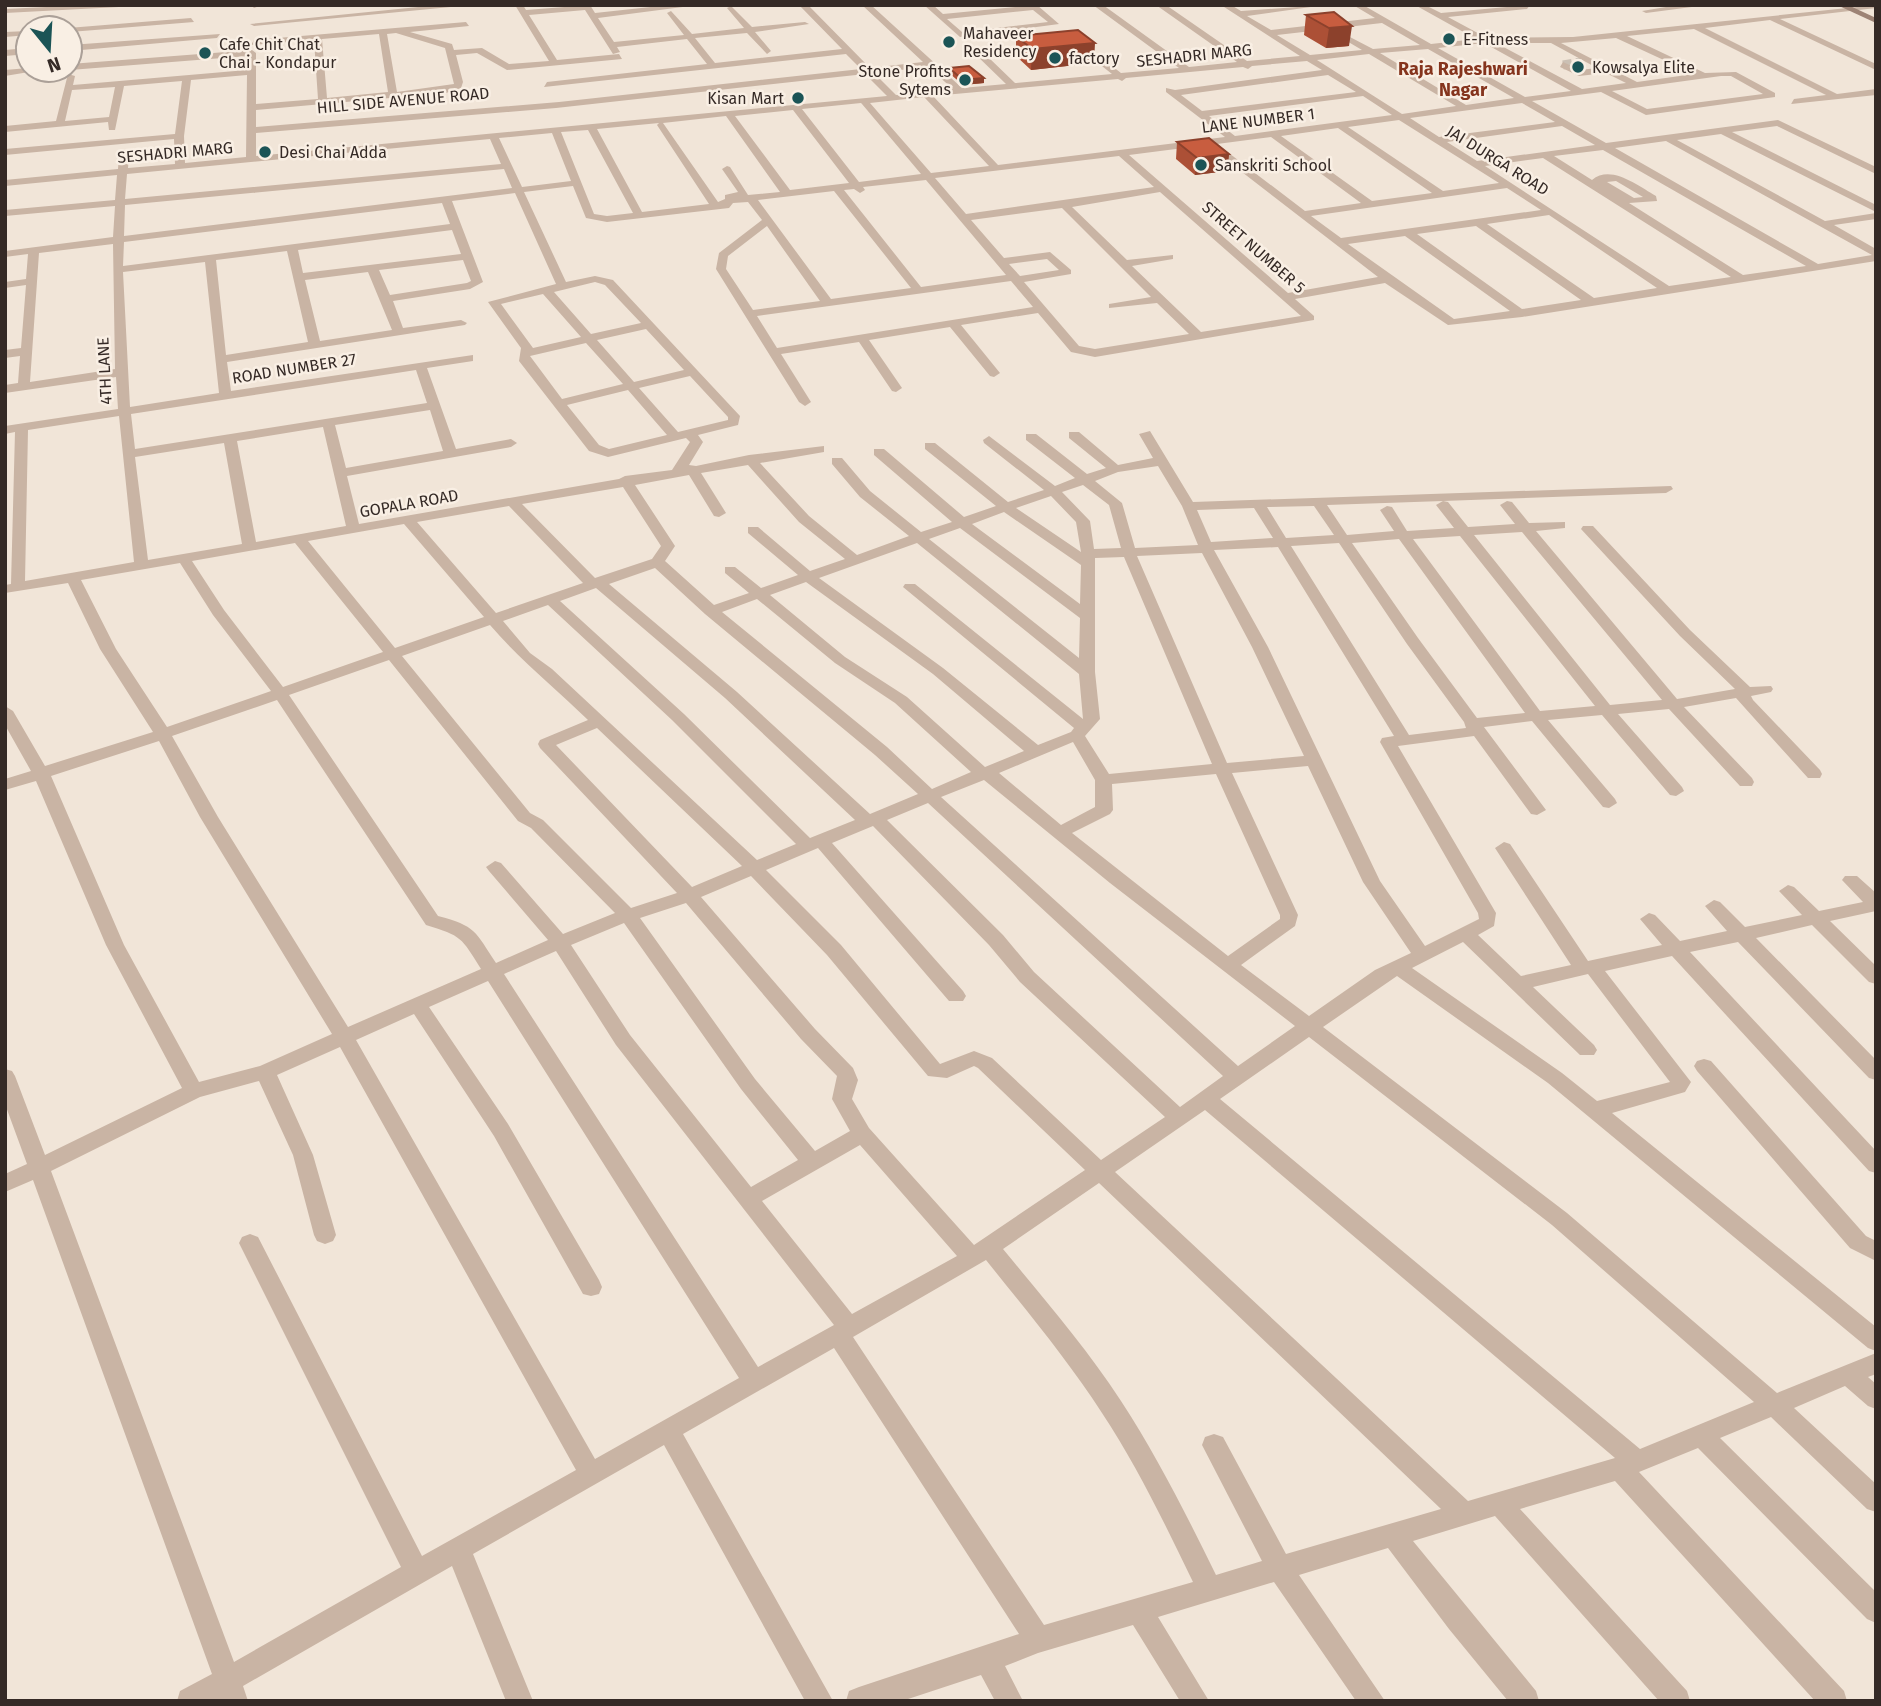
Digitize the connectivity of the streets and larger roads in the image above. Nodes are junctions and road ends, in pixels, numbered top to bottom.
1 (153, 5) edge
2 (694, 5) edge
3 (803, 5) edge
4 (885, 5) edge
5 (929, 5) edge
6 (1097, 5) edge
7 (1160, 5) edge
8 (1225, 5) edge
9 (1321, 5) edge
10 (1357, 5) edge
11 (1419, 5) edge
12 (1483, 5) edge
13 (1524, 5) edge
14 (1703, 5) edge
15 (457, 6) edge
16 (867, 6) edge
17 (1033, 6) edge
18 (1297, 6) edge
19 (1848, 6) edge
20 (1876, 6) edge
21 (62, 7) edge
22 (326, 7) dead end
23 (650, 7) edge
24 (1666, 7) edge
25 (731, 8) dead end
26 (522, 9) edge
27 (5, 10) edge
28 (1494, 10) junction
29 (255, 11) edge
30 (589, 11) edge
31 (1646, 11) dead end
32 (671, 13) dead end
33 (371, 14) junction
34 (1239, 14) junction
35 (1438, 16) junction
36 (941, 17) junction
37 (1769, 18) junction
38 (1876, 18) edge
39 (568, 19) dead end
40 (1383, 20) junction
41 (466, 24) junction
42 (805, 24) dead end
43 (1055, 24) junction
44 (1650, 26) junction
45 (1695, 26) junction
46 (84, 28) edge
47 (747, 30) junction
48 (391, 31) junction
49 (1269, 33) junction
50 (471, 34) dead end
51 (960, 34) junction
52 (1617, 35) junction
53 (217, 36) dead end
54 (688, 36) junction
55 (192, 38) junction
56 (318, 38) junction
57 (1348, 38) edge
58 (1548, 39) junction
59 (1561, 39) junction
60 (1483, 41) junction
61 (611, 44) junction
62 (1055, 46) edge
63 (84, 47) edge
64 (253, 48) junction
65 (1431, 48) junction
66 (767, 51) dead end
67 (849, 51) junction
68 (451, 52) junction
69 (980, 54) junction
70 (1373, 54) junction
71 (620, 57) junction
72 (190, 58) junction
73 (1310, 60) junction
74 (555, 63) junction
75 (930, 64) junction
76 (538, 65) junction
77 (1563, 65) tunnel mouth
78 (84, 66) edge
79 (713, 66) junction
80 (1248, 66) junction
81 (1876, 67) edge
82 (1605, 69) junction
83 (868, 71) junction
84 (1190, 71) junction
85 (253, 72) junction
86 (1328, 72) junction
87 (1149, 75) junction
88 (1703, 75) junction
89 (632, 76) junction
90 (187, 77) junction
91 (806, 78) junction
92 (1122, 78) junction
93 (120, 83) junction
94 (69, 84) edge
95 (547, 85) junction
96 (1636, 85) junction
97 (814, 87) dead end
98 (68, 88) junction
99 (1015, 88) junction
100 (1602, 89) junction
101 (961, 92) junction
102 (1580, 92) junction
103 (1876, 92) edge
104 (1173, 93) junction
105 (1361, 94) junction
106 (393, 95) junction
107 (823, 96) dead end
108 (928, 96) junction
109 (1836, 97) junction
110 (895, 99) junction
111 (1524, 100) junction
112 (323, 101) junction
113 (865, 102) junction
114 (1794, 102) dead end
115 (556, 104) junction
116 (831, 106) junction
117 (254, 107) junction
118 (796, 108) junction
119 (1465, 108) junction
120 (656, 110) junction
121 (1646, 112) junction
122 (729, 114) junction
123 (1202, 114) junction
124 (1399, 117) junction
125 (114, 119) junction
126 (1565, 123) junction
127 (60, 124) junction
128 (1339, 125) junction
129 (592, 128) junction
130 (5, 129) edge
131 (253, 130) junction
132 (560, 131) junction
133 (1723, 131) junction
134 (419, 133) dead end
135 (1273, 134) junction
136 (1690, 135) junction
137 (179, 136) junction
138 (494, 137) junction
139 (1667, 138) junction
140 (1233, 139) junction
141 (1437, 140) junction
142 (109, 142) junction
143 (421, 144) junction
144 (1211, 144) junction
145 (1607, 147) junction
146 (5, 152) edge
147 (1124, 155) junction
148 (1545, 155) junction
149 (124, 156) dead end
150 (251, 160) junction
151 (1476, 164) junction
152 (508, 166) junction
153 (180, 167) junction
154 (996, 168) junction
155 (727, 169) dead end
156 (1876, 171) edge
157 (704, 172) dead end
158 (122, 173) junction
159 (928, 179) junction
160 (734, 180) junction
161 (723, 181) dead end
162 (5, 183) edge
163 (575, 183) junction
164 (706, 183) junction
165 (1508, 185) junction
166 (859, 187) junction
167 (1163, 189) junction
168 (519, 190) junction
169 (839, 190) junction
170 (787, 194) junction
171 (1440, 194) junction
172 (446, 199) junction
173 (752, 200) junction
174 (1369, 204) junction
175 (717, 205) junction
176 (1064, 205) junction
177 (122, 206) junction
178 (1876, 209) edge
179 (1551, 212) junction
180 (5, 213) edge
181 (1303, 214) junction
182 (639, 215) junction
183 (1876, 216) edge
184 (68, 218) dead end
185 (961, 218) junction
186 (46, 220) dead end
187 (767, 222) junction
188 (1478, 222) junction
189 (1823, 224) junction
190 (5, 225) edge
191 (456, 226) junction
192 (1407, 232) junction
193 (117, 240) junction
194 (1339, 242) junction
195 (292, 248) junction
196 (34, 251) junction
197 (1876, 253) edge
198 (5, 254) edge
199 (467, 256) junction
200 (1169, 257) dead end
201 (1876, 258) edge
202 (209, 259) junction
203 (1001, 262) junction
204 (1122, 264) junction
205 (1816, 267) junction
206 (372, 268) junction
207 (117, 270) junction
208 (299, 277) junction
209 (1016, 278) junction
210 (1387, 279) junction
211 (1742, 279) junction
212 (33, 281) junction
213 (5, 285) edge
214 (562, 285) junction
215 (1145, 286) junction
216 (1132, 288) dead end
217 (545, 289) junction
218 (918, 290) junction
219 (1668, 291) junction
220 (1286, 297) junction
221 (386, 299) junction
222 (1159, 299) junction
223 (1592, 302) junction
224 (828, 303) junction
225 (1112, 306) dead end
226 (1042, 309) junction
227 (748, 314) junction
228 (1521, 314) junction
229 (461, 323) dead end
230 (954, 324) junction
231 (647, 325) junction
232 (399, 332) junction
233 (1197, 335) junction
234 (862, 338) junction
235 (589, 339) junction
236 (315, 345) junction
237 (28, 351) junction
238 (773, 352) junction
239 (526, 353) junction
240 (5, 354) edge
241 (470, 358) dead end
242 (221, 359) junction
243 (420, 365) junction
244 (123, 372) junction
245 (691, 372) junction
246 (994, 373) dead end
247 (632, 386) junction
248 (24, 387) junction
249 (897, 388) dead end
250 (5, 389) edge
251 (225, 395) junction
252 (805, 402) dead end
253 (559, 403) junction
254 (434, 406) junction
255 (124, 411) junction
256 (328, 423) junction
257 (22, 427) junction
258 (5, 430) edge
259 (690, 434) junction
260 (1145, 434) dead end
261 (1074, 435) dead end
262 (1031, 437) dead end
263 (230, 438) junction
264 (671, 438) junction
265 (989, 440) dead end
266 (511, 443) dead end
267 (930, 446) dead end
268 (819, 449) dead end
269 (689, 451) junction
270 (879, 452) dead end
271 (128, 454) junction
272 (451, 454) junction
273 (749, 459) junction
274 (836, 461) dead end
275 (1161, 461) junction
276 (1115, 469) junction
277 (685, 470) junction
278 (341, 472) junction
279 (625, 480) junction
280 (1088, 480) junction
281 (1667, 489) dead end
282 (1055, 492) junction
283 (1317, 500) junction
284 (513, 502) junction
285 (1258, 503) junction
286 (1443, 505) dead end
287 (1507, 505) dead end
288 (1189, 506) junction
289 (1007, 508) junction
290 (1387, 510) dead end
291 (719, 513) dead end
292 (408, 520) junction
293 (963, 524) junction
294 (1560, 525) dead end
295 (1524, 526) junction
296 (1587, 529) dead end
297 (354, 530) junction
298 (753, 530) dead end
299 (1462, 530) junction
300 (1403, 535) junction
301 (299, 539) junction
302 (920, 539) junction
303 (1343, 539) junction
304 (1281, 543) junction
305 (250, 548) junction
306 (1206, 548) junction
307 (1129, 553) junction
308 (184, 559) junction
309 (1088, 559) junction
310 (855, 560) junction
311 (657, 562) junction
312 (142, 567) junction
313 (730, 570) dead end
314 (807, 576) junction
315 (73, 579) junction
316 (595, 583) junction
317 (910, 587) dead end
318 (11, 588) edge
319 (758, 593) junction
320 (551, 599) junction
321 (710, 611) junction
322 (1088, 617) junction
323 (494, 618) junction
324 (392, 654) junction
325 (1087, 672) junction
326 (1765, 689) dead end
327 (1743, 691) junction
328 (280, 693) junction
329 (1673, 704) junction
330 (5, 711) edge
331 (1607, 711) junction
332 (1536, 716) junction
333 (599, 721) junction
334 (1474, 727) junction
335 (1081, 732) junction
336 (163, 734) junction
337 (1404, 740) junction
338 (1037, 753) junction
339 (1315, 760) junction
340 (1223, 770) junction
341 (41, 773) junction
342 (987, 774) junction
343 (1814, 774) dead end
344 (1103, 779) junction
345 (1746, 782) dead end
346 (5, 785) edge
347 (1676, 791) dead end
348 (932, 796) junction
349 (1609, 803) dead end
350 (1538, 810) dead end
351 (872, 821) junction
352 (1059, 833) junction
353 (815, 844) junction
354 (1504, 848) dead end
355 (752, 866) junction
356 (495, 867) dead end
357 (1851, 880) dead end
358 (1788, 891) dead end
359 (689, 895) junction
360 (1876, 905) edge
361 (1714, 906) dead end
362 (628, 915) junction
363 (1649, 919) dead end
364 (1815, 919) junction
365 (1466, 933) junction
366 (1741, 934) junction
367 (560, 942) junction
368 (1674, 949) junction
369 (1421, 954) junction
370 (1228, 965) junction
371 (1398, 967) junction
372 (1587, 968) junction
373 (492, 974) junction
374 (1876, 977) edge
375 (1518, 983) junction
376 (957, 996) dead end
377 (419, 1007) junction
378 (1308, 1025) junction
379 (344, 1037) junction
380 (1587, 1050) dead end
381 (1704, 1066) dead end
382 (265, 1072) junction
383 (1876, 1073) edge
384 (5, 1076) edge
385 (1237, 1077) junction
386 (194, 1090) junction
387 (1206, 1099) junction
388 (1594, 1110) junction
389 (1179, 1118) junction
390 (862, 1134) junction
391 (812, 1162) junction
392 (1876, 1165) edge
393 (40, 1168) junction
394 (1100, 1172) junction
395 (5, 1184) edge
396 (748, 1199) junction
397 (325, 1235) dead end
398 (250, 1243) dead end
399 (980, 1252) junction
400 (1876, 1252) edge
401 (591, 1287) dead end
402 (844, 1331) junction
403 (1876, 1341) edge
404 (1876, 1363) edge
405 (1849, 1375) junction
406 (754, 1381) junction
407 (1876, 1399) edge
408 (1775, 1405) junction
409 (668, 1430) junction
410 (1701, 1435) junction
411 (1214, 1445) dead end
412 (1628, 1465) junction
413 (590, 1474) junction
414 (1876, 1501) edge
415 (1499, 1503) junction
416 (1464, 1514) junction
417 (1393, 1535) junction
418 (458, 1549) junction
419 (1280, 1569) junction
420 (417, 1572) junction
421 (1210, 1590) junction
422 (1876, 1610) edge
423 (1140, 1612) junction
424 (1038, 1640) junction
425 (987, 1660) junction
426 (231, 1690) edge
427 (190, 1701) edge
428 (520, 1701) edge
429 (820, 1701) edge
430 (859, 1701) edge
431 (1010, 1701) edge
432 (1196, 1701) edge
433 (1372, 1701) edge
434 (1526, 1701) edge
435 (1676, 1701) edge
436 (1834, 1701) edge

1 - 21 street
2 - 23 street
3 - 67 street
4 - 16 street
5 - 36 street
6 - 84 street
7 - 80 street
8 - 34 street, JAI DURGA ROAD
9 - 18 street
10 - 40 street
11 - 35 street
12 - 28 street
13 - 28 street
14 - 24 street
15 - 33 street
15 - 41 street
16 - 75 street
17 - 36 street
17 - 43 street
18 - 34 street
19 - 20 street
19 - 37 street
19 - 38 street
19 - 44 street
21 - 27 street
22 - 29 street
23 - 30 street
24 - 31 street
25 - 47 street
26 - 30 street
26 - 74 street
28 - 35 street
29 - 33 street
29 - 64 street
30 - 39 street
30 - 61 street
32 - 54 street
33 - 48 street
34 - 49 street, JAI DURGA ROAD
35 - 60 street
36 - 51 street
37 - 45 street
37 - 81 street
40 - 49 street
40 - 65 street
41 - 48 street
41 - 50 street
42 - 47 street
43 - 51 street
43 - 92 street
44 - 45 street
44 - 52 street
44 - 59 street
45 - 109 street
46 - 55 street
47 - 54 street
47 - 66 street
48 - 56 street
48 - 68 street
48 - 106 street
49 - 73 street, JAI DURGA ROAD
51 - 69 street
52 - 59 street
52 - 88 street
53 - 55 street
54 - 61 street
54 - 79 street
55 - 63 street
55 - 72 street
56 - 64 street
56 - 112 street
57 - 70 street
58 - 59 street, SESHADRI MARG
58 - 60 street, SESHADRI MARG
58 - 82 street
60 - 65 street, SESHADRI MARG
60 - 102 street
61 - 71 street
62 - 69 street
64 - 72 street
64 - 85 street
65 - 70 street, SESHADRI MARG
65 - 111 street
67 - 79 street
67 - 83 street
68 - 76 street
68 - 106 street
69 - 99 street
70 - 73 street, SESHADRI MARG
70 - 119 street
71 - 74 street
71 - 89 street
72 - 78 street
73 - 80 street, SESHADRI MARG
73 - 86 street, JAI DURGA ROAD
74 - 76 street
75 - 83 street
75 - 101 street
76 - 95 street
77 - 82 street
79 - 89 street
80 - 84 street, SESHADRI MARG
82 - 96 street
83 - 91 street
83 - 110 street
84 - 87 street, SESHADRI MARG
85 - 90 street
85 - 117 street
86 - 104 street
86 - 105 street, JAI DURGA ROAD
87 - 92 street, SESHADRI MARG
87 - 104 street
88 - 96 street, LANE NUMBER 1
88 - 121 street, LANE NUMBER 1
89 - 95 street
89 - 120 street
90 - 93 street
90 - 137 street
91 - 97 street
91 - 120 street
92 - 99 street, SESHADRI MARG
93 - 98 street
93 - 125 street
94 - 98 street
95 - 115 street
96 - 100 street, LANE NUMBER 1
98 - 127 street
99 - 101 street, SESHADRI MARG
100 - 102 street, LANE NUMBER 1
100 - 121 street
101 - 108 street, SESHADRI MARG
102 - 111 street, LANE NUMBER 1
103 - 109 street
104 - 123 street
105 - 123 street
105 - 124 street, JAI DURGA ROAD
106 - 112 street
107 - 116 street
108 - 110 street, SESHADRI MARG
108 - 154 street
109 - 114 street
110 - 113 street, SESHADRI MARG
111 - 119 street, LANE NUMBER 1
111 - 126 street
112 - 117 street
113 - 116 street, SESHADRI MARG
113 - 159 street
115 - 120 street, HILL SIDE AVENUE ROAD
115 - 131 street, HILL SIDE AVENUE ROAD
115 - 132 street
116 - 118 street, SESHADRI MARG
117 - 131 street
118 - 122 street, SESHADRI MARG
118 - 166 street
119 - 124 street, LANE NUMBER 1
120 - 122 street, SESHADRI MARG
120 - 129 street, SESHADRI MARG
120 - 164 street
121 - 136 street
122 - 170 street
123 - 140 street
124 - 128 street, LANE NUMBER 1
124 - 141 street, JAI DURGA ROAD
125 - 127 street
125 - 142 street
126 - 141 street
126 - 145 street
127 - 130 street
128 - 135 street, LANE NUMBER 1
128 - 171 street
129 - 132 street, SESHADRI MARG
129 - 182 street
131 - 150 street
132 - 138 street, SESHADRI MARG
132 - 163 street
133 - 136 street
133 - 156 street
133 - 178 street
134 - 143 street
135 - 140 street, LANE NUMBER 1
135 - 174 street
136 - 139 street
137 - 142 street
137 - 153 street
138 - 143 street, SESHADRI MARG
138 - 152 street
139 - 145 street
139 - 189 street
140 - 144 street, LANE NUMBER 1
141 - 151 street, JAI DURGA ROAD
142 - 146 street
143 - 150 street, SESHADRI MARG
144 - 147 street, LANE NUMBER 1
144 - 181 street
145 - 148 street
145 - 205 street
147 - 154 street
147 - 159 street
147 - 167 street, STREET NUMBER 5
148 - 151 street
148 - 211 street
149 - 158 street, 4TH LANE
150 - 153 street, SESHADRI MARG
151 - 165 street, JAI DURGA ROAD
152 - 168 street
152 - 177 street
153 - 158 street, SESHADRI MARG
154 - 159 street
155 - 160 street
157 - 164 street
158 - 162 street, SESHADRI MARG
158 - 177 street, 4TH LANE
159 - 166 street
159 - 185 street
160 - 161 street
160 - 164 street
163 - 168 street
163 - 182 street
164 - 175 street
165 - 171 street
165 - 179 street, JAI DURGA ROAD
166 - 169 street
167 - 176 street
167 - 220 street, STREET NUMBER 5
168 - 172 street
168 - 214 street
169 - 170 street
169 - 173 street
169 - 218 street
170 - 173 street
171 - 174 street
172 - 191 street
172 - 193 street
173 - 175 street
173 - 187 street
174 - 181 street
175 - 182 street
176 - 185 street
176 - 204 street
177 - 180 street
177 - 184 street
177 - 193 street, 4TH LANE
179 - 188 street
179 - 219 street, JAI DURGA ROAD
181 - 194 street
183 - 189 street
185 - 203 street
186 - 190 street
187 - 224 street
187 - 227 street
188 - 192 street
188 - 223 street
189 - 197 street
191 - 195 street
191 - 199 street
192 - 194 street
192 - 228 street
193 - 196 street
193 - 207 street, 4TH LANE
194 - 210 street
195 - 202 street
195 - 208 street
196 - 198 street
196 - 212 street
199 - 206 street
199 - 221 street
200 - 204 street
201 - 205 street
202 - 207 street
202 - 242 street
203 - 209 street
203 - 209 street
204 - 215 street
205 - 211 street
206 - 208 street
206 - 221 street
207 - 244 street, 4TH LANE
208 - 236 street
209 - 218 street
209 - 226 street
210 - 220 street
210 - 228 street
211 - 219 street
212 - 213 street
212 - 237 street
214 - 217 street
214 - 231 street
215 - 216 street
215 - 222 street
217 - 235 street
217 - 239 street
218 - 224 street
219 - 223 street
220 - 233 street, STREET NUMBER 5
221 - 232 street
222 - 225 street
222 - 233 street
223 - 228 street
224 - 227 street
226 - 230 street
226 - 233 street
227 - 238 street
229 - 232 street
230 - 234 street
230 - 246 street
231 - 235 street
231 - 245 street
232 - 236 street
234 - 238 street
234 - 249 street
235 - 239 street
235 - 247 street
236 - 242 street
237 - 240 street
237 - 248 street
238 - 252 street
239 - 253 street
241 - 243 street, ROAD NUMBER 27
242 - 251 street
243 - 251 street, ROAD NUMBER 27
243 - 254 street
244 - 248 street
244 - 255 street, 4TH LANE
245 - 247 street
245 - 259 street
247 - 253 street
247 - 264 street
248 - 250 street
251 - 255 street, ROAD NUMBER 27
253 - 264 street
254 - 256 street
254 - 272 street
255 - 257 street, ROAD NUMBER 27
255 - 271 street, 4TH LANE
256 - 263 street
256 - 278 street
257 - 258 street, ROAD NUMBER 27
257 - 318 street
259 - 264 street
259 - 269 street
260 - 275 street
261 - 276 street
262 - 280 street
263 - 271 street
263 - 305 street
264 - 269 street
265 - 282 street
266 - 272 street
267 - 289 street
268 - 273 street, GOPALA ROAD
269 - 277 street
270 - 293 street
271 - 312 street, 4TH LANE
272 - 278 street
273 - 277 street, GOPALA ROAD
273 - 310 street
274 - 302 street
275 - 276 street
275 - 288 street
276 - 280 street
277 - 279 street, GOPALA ROAD
277 - 291 street
278 - 297 street
279 - 284 street, GOPALA ROAD
279 - 311 street
280 - 282 street
280 - 307 street
281 - 283 street
282 - 289 street
282 - 309 street
283 - 285 street
283 - 303 street
284 - 292 street, GOPALA ROAD
284 - 316 street
285 - 288 street
285 - 304 street
286 - 299 street
287 - 295 street
288 - 306 street
289 - 293 street
289 - 309 street
290 - 300 street
292 - 297 street, GOPALA ROAD
292 - 323 street
293 - 302 street
293 - 322 street
294 - 295 street
295 - 299 street
295 - 329 street
296 - 327 street
297 - 301 street, GOPALA ROAD
298 - 314 street
299 - 300 street
299 - 331 street
300 - 303 street
300 - 332 street
301 - 305 street, GOPALA ROAD
301 - 324 street
302 - 310 street
302 - 325 street
303 - 304 street
303 - 334 street
304 - 306 street
304 - 337 street
305 - 308 street, GOPALA ROAD
306 - 307 street
306 - 339 street
307 - 309 street
307 - 340 street
308 - 312 street, GOPALA ROAD
308 - 328 street
309 - 322 street
310 - 314 street
311 - 316 street
311 - 321 street
312 - 315 street, GOPALA ROAD
313 - 319 street
314 - 319 street
314 - 338 street
315 - 318 street, GOPALA ROAD
315 - 336 street
316 - 320 street
316 - 351 street
317 - 335 street
319 - 321 street
319 - 342 street
320 - 323 street
320 - 353 street
321 - 348 street
322 - 325 street
323 - 324 street
323 - 333 street
324 - 328 street
324 - 362 street
325 - 335 street
326 - 327 street
327 - 329 street
327 - 343 street
328 - 336 street
328 - 373 street
329 - 331 street
329 - 345 street
330 - 341 street
331 - 332 street
331 - 347 street
332 - 334 street
332 - 349 street
333 - 355 street
333 - 359 street
334 - 337 street
334 - 350 street
335 - 338 street
335 - 344 street
336 - 341 street
336 - 379 street
337 - 365 street
338 - 342 street
339 - 340 street
339 - 369 street
340 - 344 street
340 - 370 street
341 - 346 street
341 - 386 street
342 - 348 street
342 - 352 street
344 - 352 street
348 - 351 street
348 - 385 street
351 - 353 street
351 - 389 street
352 - 370 street
353 - 355 street
353 - 376 street
354 - 372 street
355 - 359 street
355 - 394 street
356 - 367 street
357 - 360 street
358 - 364 street
359 - 362 street
359 - 390 street
360 - 364 street
361 - 366 street
362 - 367 street
362 - 391 street
363 - 368 street
364 - 366 street
364 - 374 street
365 - 369 street
365 - 375 street
366 - 368 street
366 - 383 street
367 - 373 street
367 - 396 street
368 - 372 street
368 - 392 street
369 - 371 street
370 - 378 street
371 - 378 street
371 - 388 street
372 - 375 street
372 - 388 street
373 - 377 street
373 - 406 street
375 - 380 street
377 - 379 street
377 - 401 street
378 - 385 street
378 - 408 street
379 - 382 street
379 - 413 street
381 - 400 street
382 - 386 street
382 - 397 street
384 - 393 street
385 - 387 street
386 - 393 street
387 - 389 street
387 - 412 street
388 - 403 street
389 - 394 street
390 - 391 street
390 - 399 street
391 - 396 street
393 - 395 street
393 - 426 street
394 - 399 street
394 - 416 street
396 - 402 street
398 - 420 street
399 - 402 street
399 - 421 street
402 - 406 street
402 - 424 street
404 - 405 street
405 - 407 street
405 - 408 street
406 - 409 street
408 - 410 street
408 - 414 street
409 - 413 street
409 - 429 street
410 - 412 street
410 - 422 street
411 - 419 street
412 - 415 street
412 - 436 street
413 - 418 street
415 - 416 street
415 - 435 street
416 - 417 street
417 - 419 street
417 - 434 street
418 - 420 street
418 - 428 street
419 - 421 street
419 - 433 street
420 - 426 street
421 - 423 street
423 - 424 street
423 - 432 street
424 - 425 street
425 - 430 street
425 - 431 street
426 - 427 street

